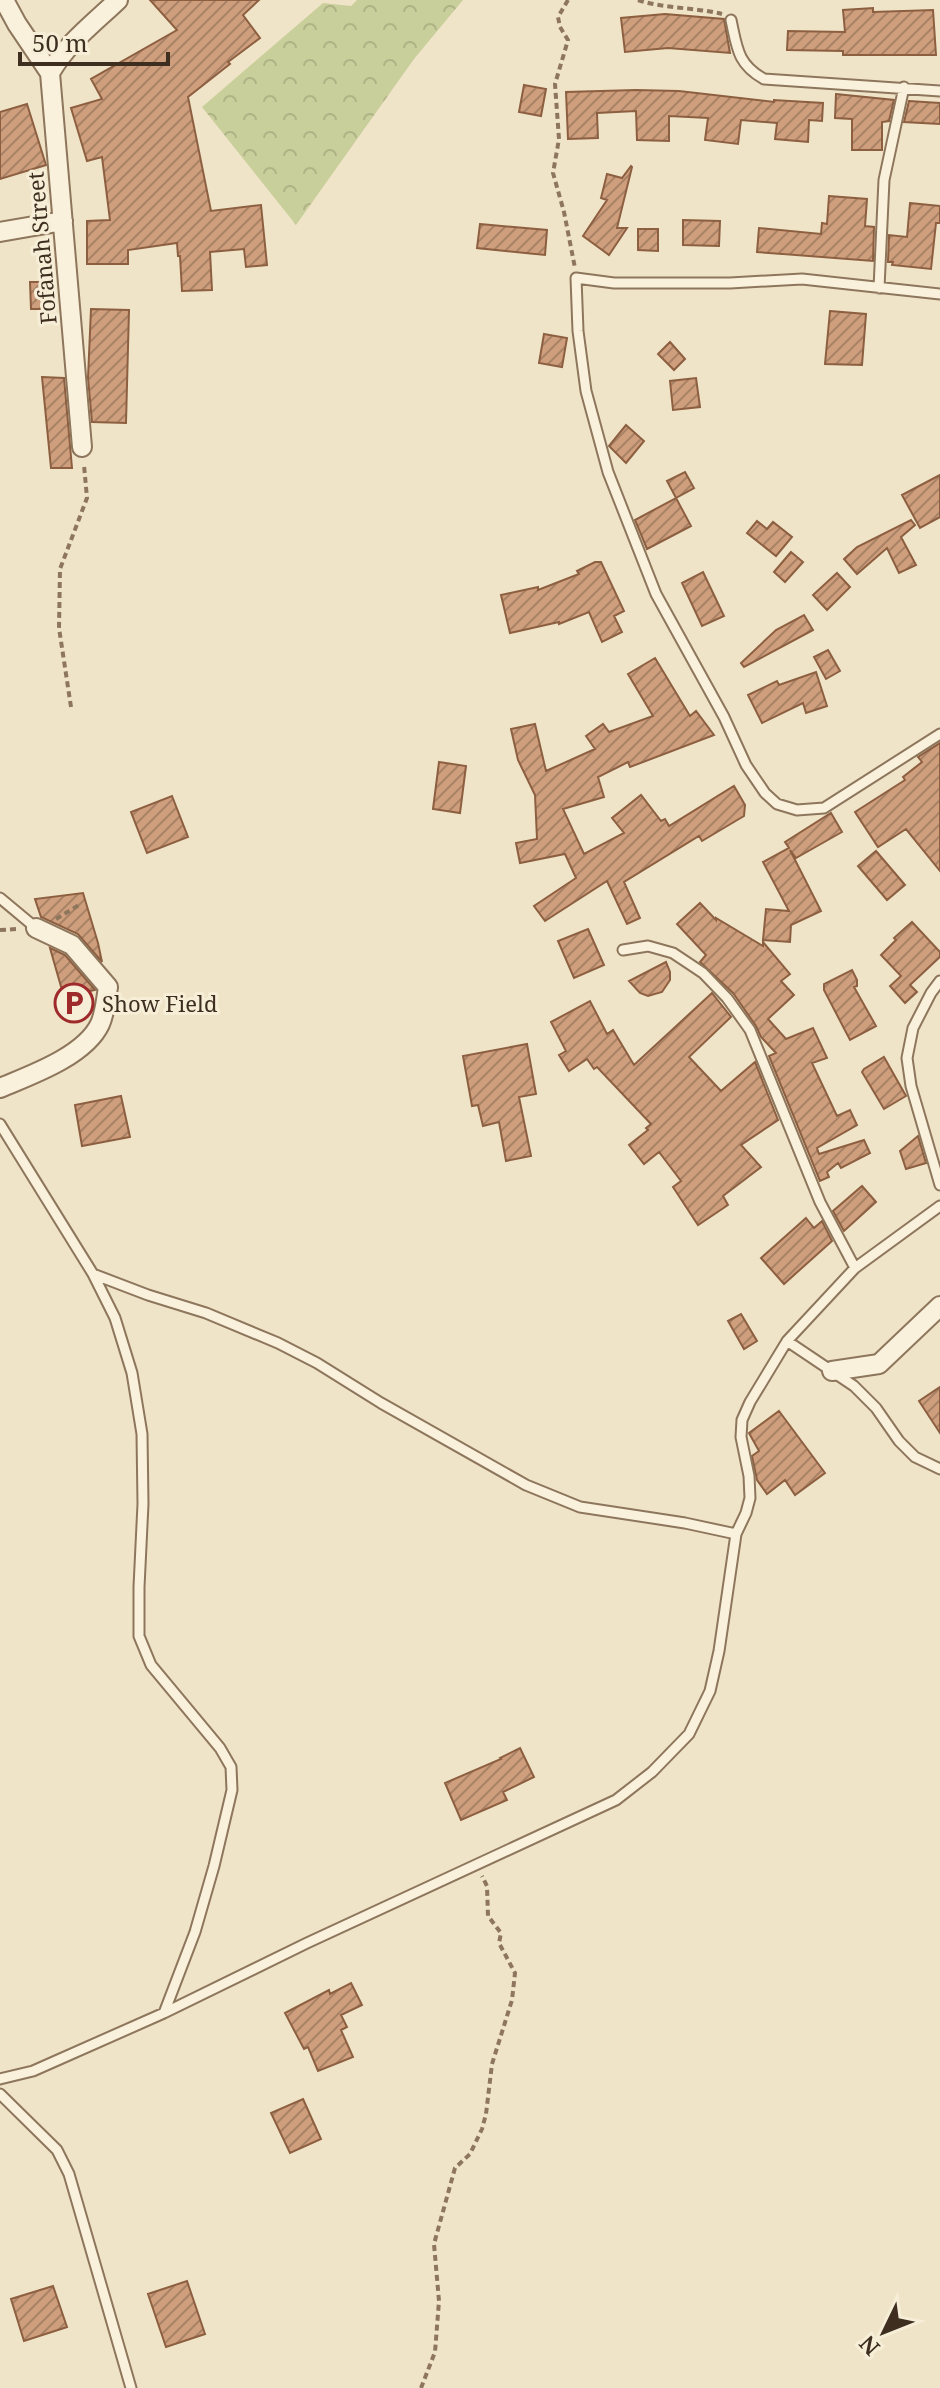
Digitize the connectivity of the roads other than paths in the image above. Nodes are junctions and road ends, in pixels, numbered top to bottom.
1 (4, 0) edge
2 (118, 0) edge
3 (731, 20) road end
4 (8, 26) edge
5 (50, 73) junction
6 (904, 87) junction
7 (940, 91) edge
8 (63, 221) junction
9 (0, 232) edge
10 (879, 288) junction
11 (940, 294) edge
12 (82, 447) road end
13 (940, 734) edge
14 (0, 898) edge
15 (36, 928) joint
16 (623, 950) dead end
17 (940, 981) edge
18 (0, 1088) edge
19 (0, 1124) edge
20 (940, 1185) edge
21 (940, 1206) edge
22 (855, 1268) junction
23 (93, 1274) junction
24 (940, 1306) edge
25 (787, 1341) junction
26 (832, 1371) junction
27 (940, 1469) edge
28 (736, 1534) junction
29 (164, 2013) junction
30 (0, 2079) edge
31 (0, 2094) edge
32 (131, 2388) edge

1 - 4 street, Fofanah Street
2 - 5 street
3 - 6 lane
4 - 5 street, Fofanah Street
5 - 8 street, Fofanah Street
6 - 7 lane
6 - 10 lane
8 - 9 street
8 - 12 street, Fofanah Street
10 - 11 lane
10 - 13 lane
14 - 15 lane
15 - 18 street
16 - 22 lane
17 - 20 lane
19 - 23 lane
21 - 22 lane
22 - 25 lane
23 - 28 lane
23 - 29 lane
24 - 26 street
25 - 26 lane
25 - 28 lane
26 - 27 lane
28 - 29 lane
29 - 30 lane
31 - 32 lane

